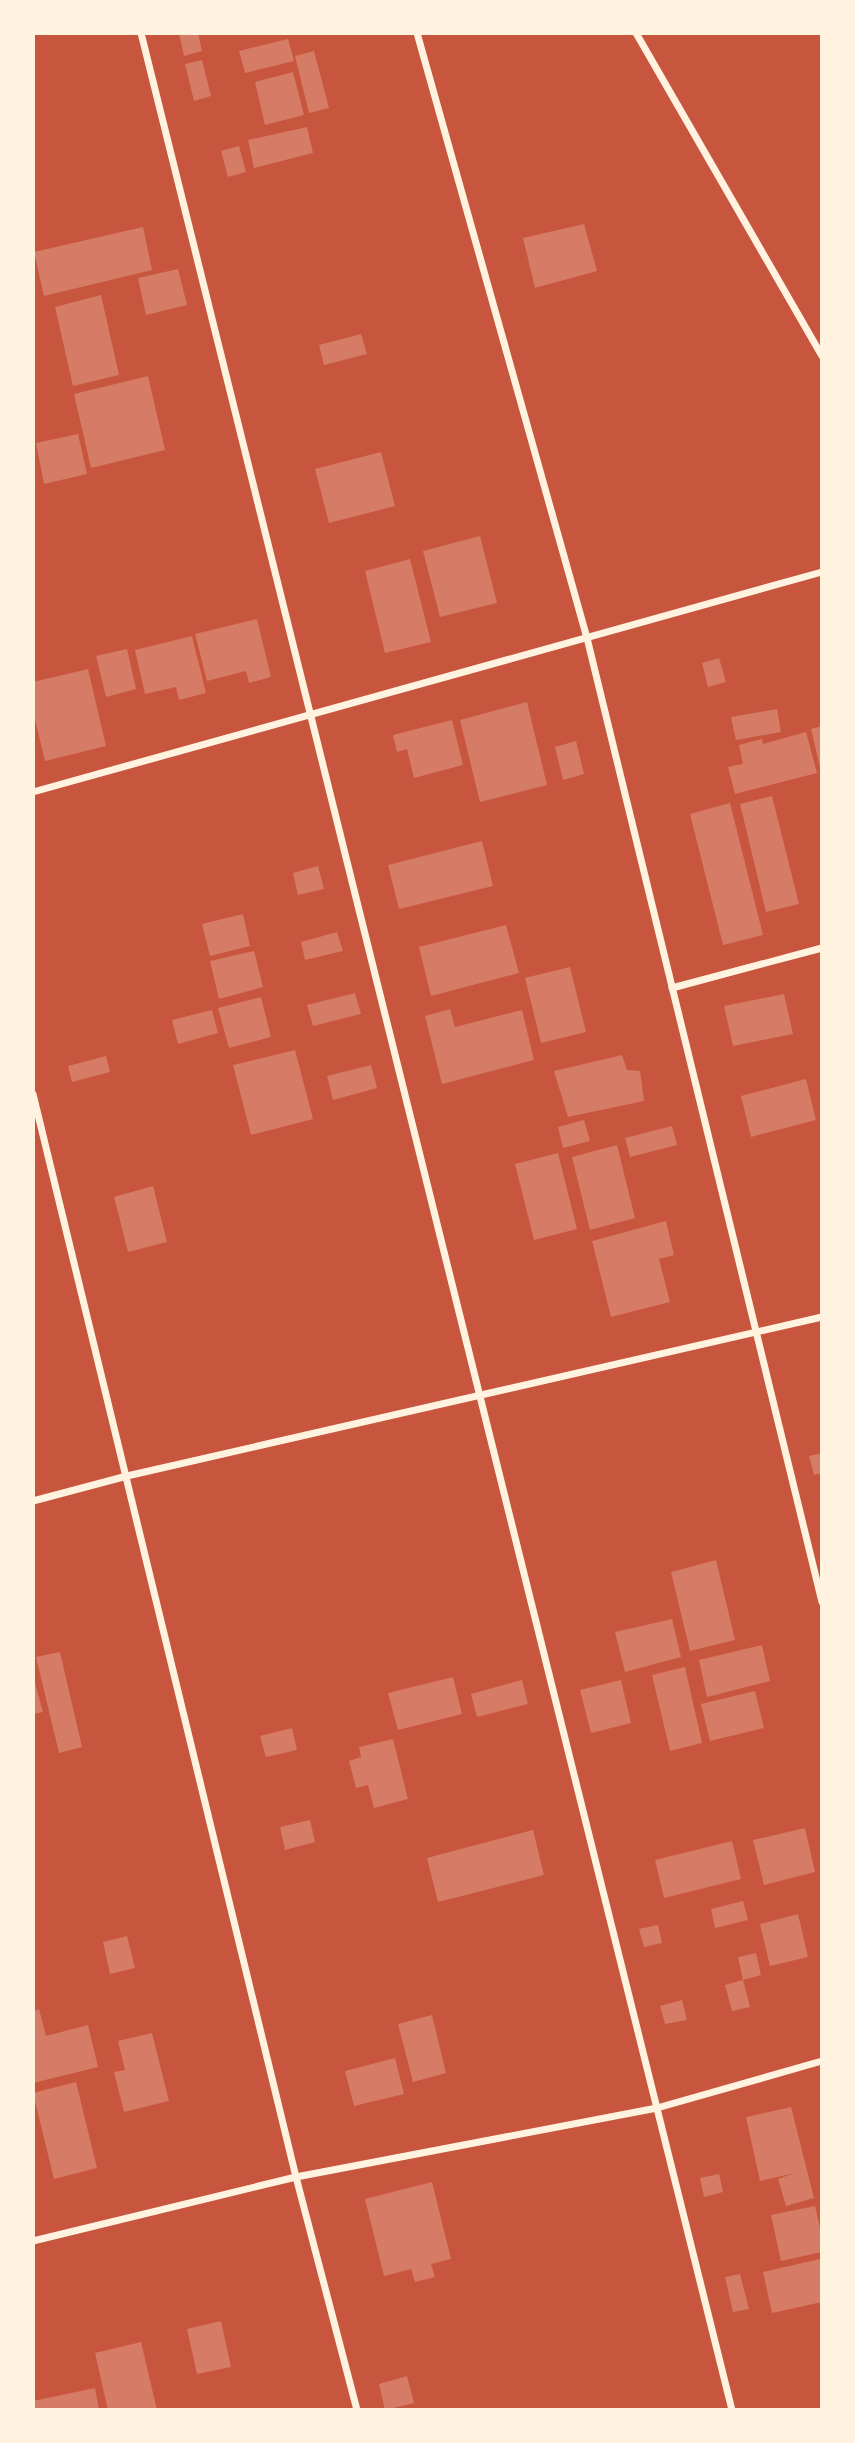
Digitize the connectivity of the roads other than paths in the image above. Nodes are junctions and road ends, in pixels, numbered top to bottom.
1 (141, 33) edge
2 (417, 33) edge
3 (636, 33) edge
4 (822, 356) edge
5 (822, 572) edge
6 (587, 638) junction
7 (310, 715) junction
8 (33, 792) edge
9 (822, 948) edge
10 (672, 988) junction
11 (33, 1094) edge
12 (822, 1318) edge
13 (756, 1332) junction
14 (480, 1396) junction
15 (127, 1476) junction
16 (33, 1501) edge
17 (822, 1602) edge
18 (822, 2061) edge
19 (657, 2108) junction
20 (296, 2177) junction
21 (33, 2241) edge
22 (357, 2410) edge
23 (732, 2410) edge

1 - 7 street
2 - 6 street
3 - 4 street
5 - 6 street
6 - 7 street
6 - 10 street
7 - 8 street
7 - 14 street
9 - 10 street
10 - 13 street
11 - 15 street
12 - 13 street
13 - 14 street
13 - 17 street
14 - 15 street
14 - 19 street
15 - 16 street
15 - 20 street
18 - 19 street
19 - 20 street
19 - 23 street
20 - 21 street
20 - 22 street

